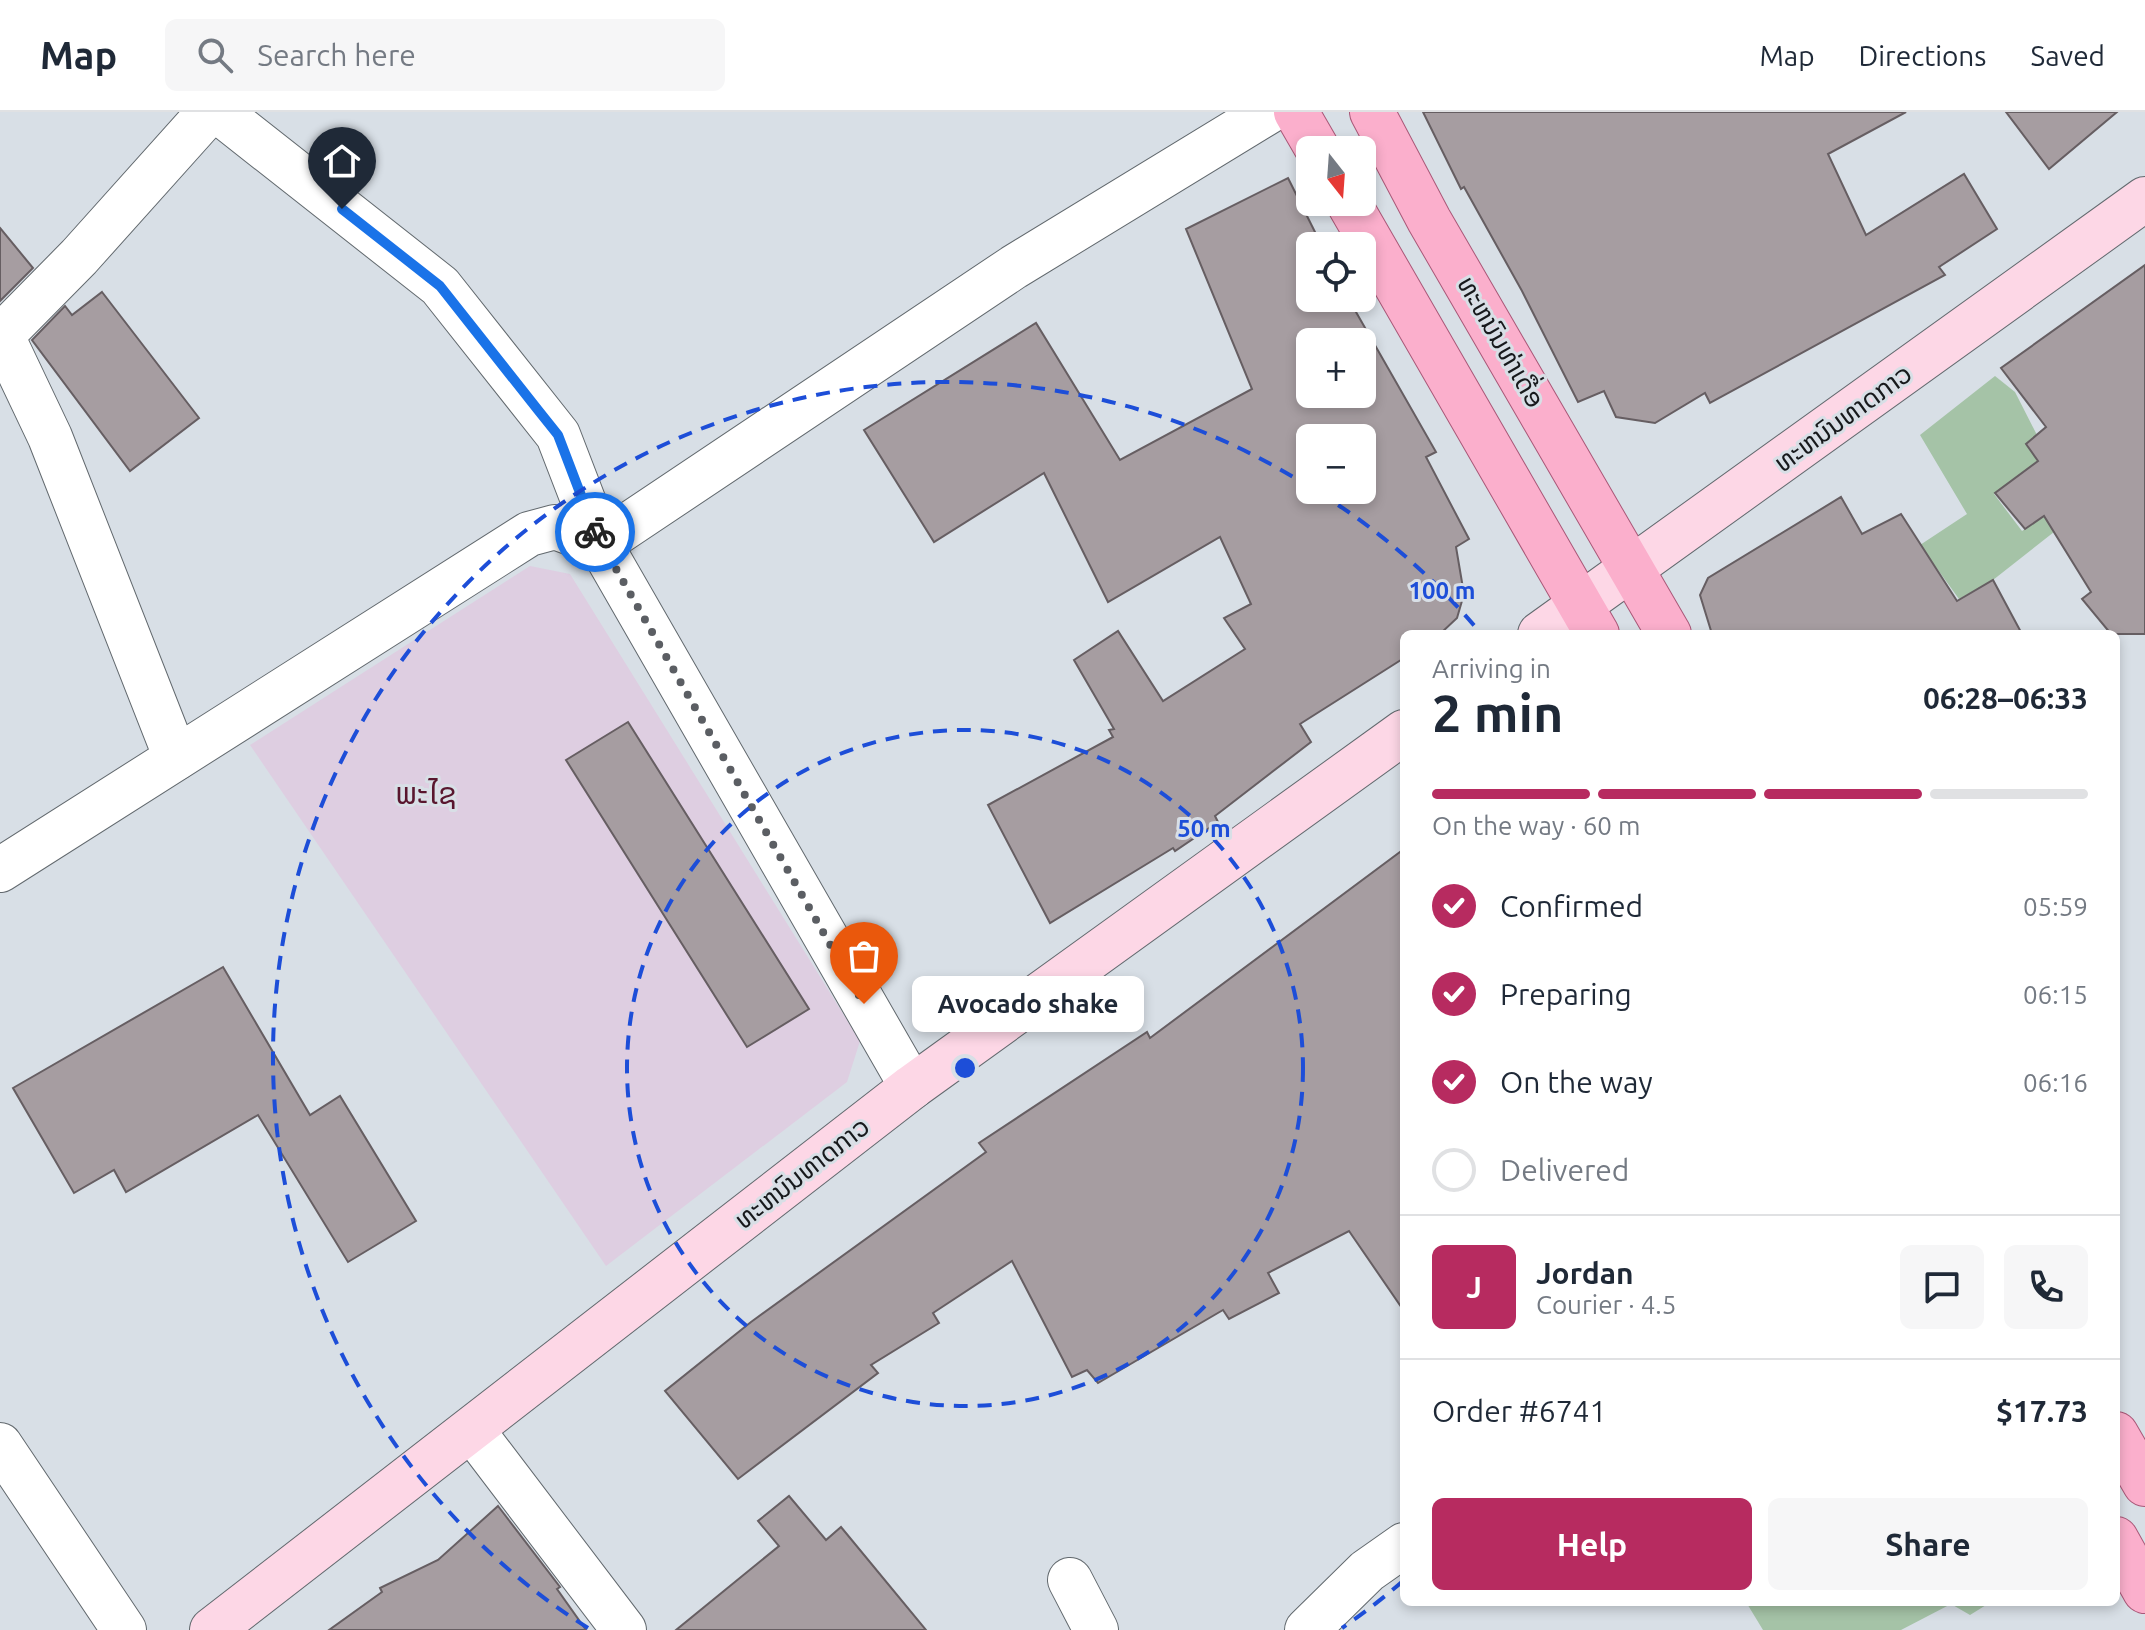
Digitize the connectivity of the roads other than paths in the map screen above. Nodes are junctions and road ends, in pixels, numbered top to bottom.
1 (209, 112) edge
2 (219, 112) edge
3 (1268, 112) edge
4 (1296, 112) edge
5 (1372, 112) edge
6 (1310, 136) edge
7 (2145, 199) edge
8 (1356, 216) edge
9 (1, 336) edge
10 (600, 544) junction
11 (1634, 570) junction
12 (1589, 619) edge
13 (1553, 630) edge
14 (1667, 630) edge
15 (1400, 735) edge
16 (176, 758) junction
17 (0, 870) edge
18 (912, 1087) junction
19 (472, 1430) junction
20 (2120, 1441) edge
21 (0, 1445) edge
22 (2145, 1484) edge
23 (2120, 1546) edge
24 (1400, 1548) edge
25 (1070, 1580) dead end
26 (2145, 1591) edge
27 (124, 1630) edge
28 (212, 1630) edge
29 (624, 1630) edge
30 (1096, 1630) edge
31 (1306, 1630) edge

1 - 9 street
2 - 10 street
3 - 10 street
4 - 6 main road
5 - 11 main road, ທະຫນົນທ່າເດື່ອ
7 - 11 street, ທະຫນົນທາດກາວ
8 - 12 main road
9 - 16 street
10 - 16 street
10 - 18 street
11 - 12 street, ທະຫນົນທາດກາວ
11 - 14 main road, ທະຫນົນທ່າເດື່ອ
12 - 13 street, ທະຫນົນທາດກາວ
15 - 18 street, ທະຫນົນທາດກາວ
16 - 17 street
18 - 19 street, ທະຫນົນທາດກາວ
19 - 28 street, ທະຫນົນທາດກາວ
19 - 29 street
20 - 22 main road
21 - 27 street
23 - 26 main road
24 - 31 street
25 - 30 street

